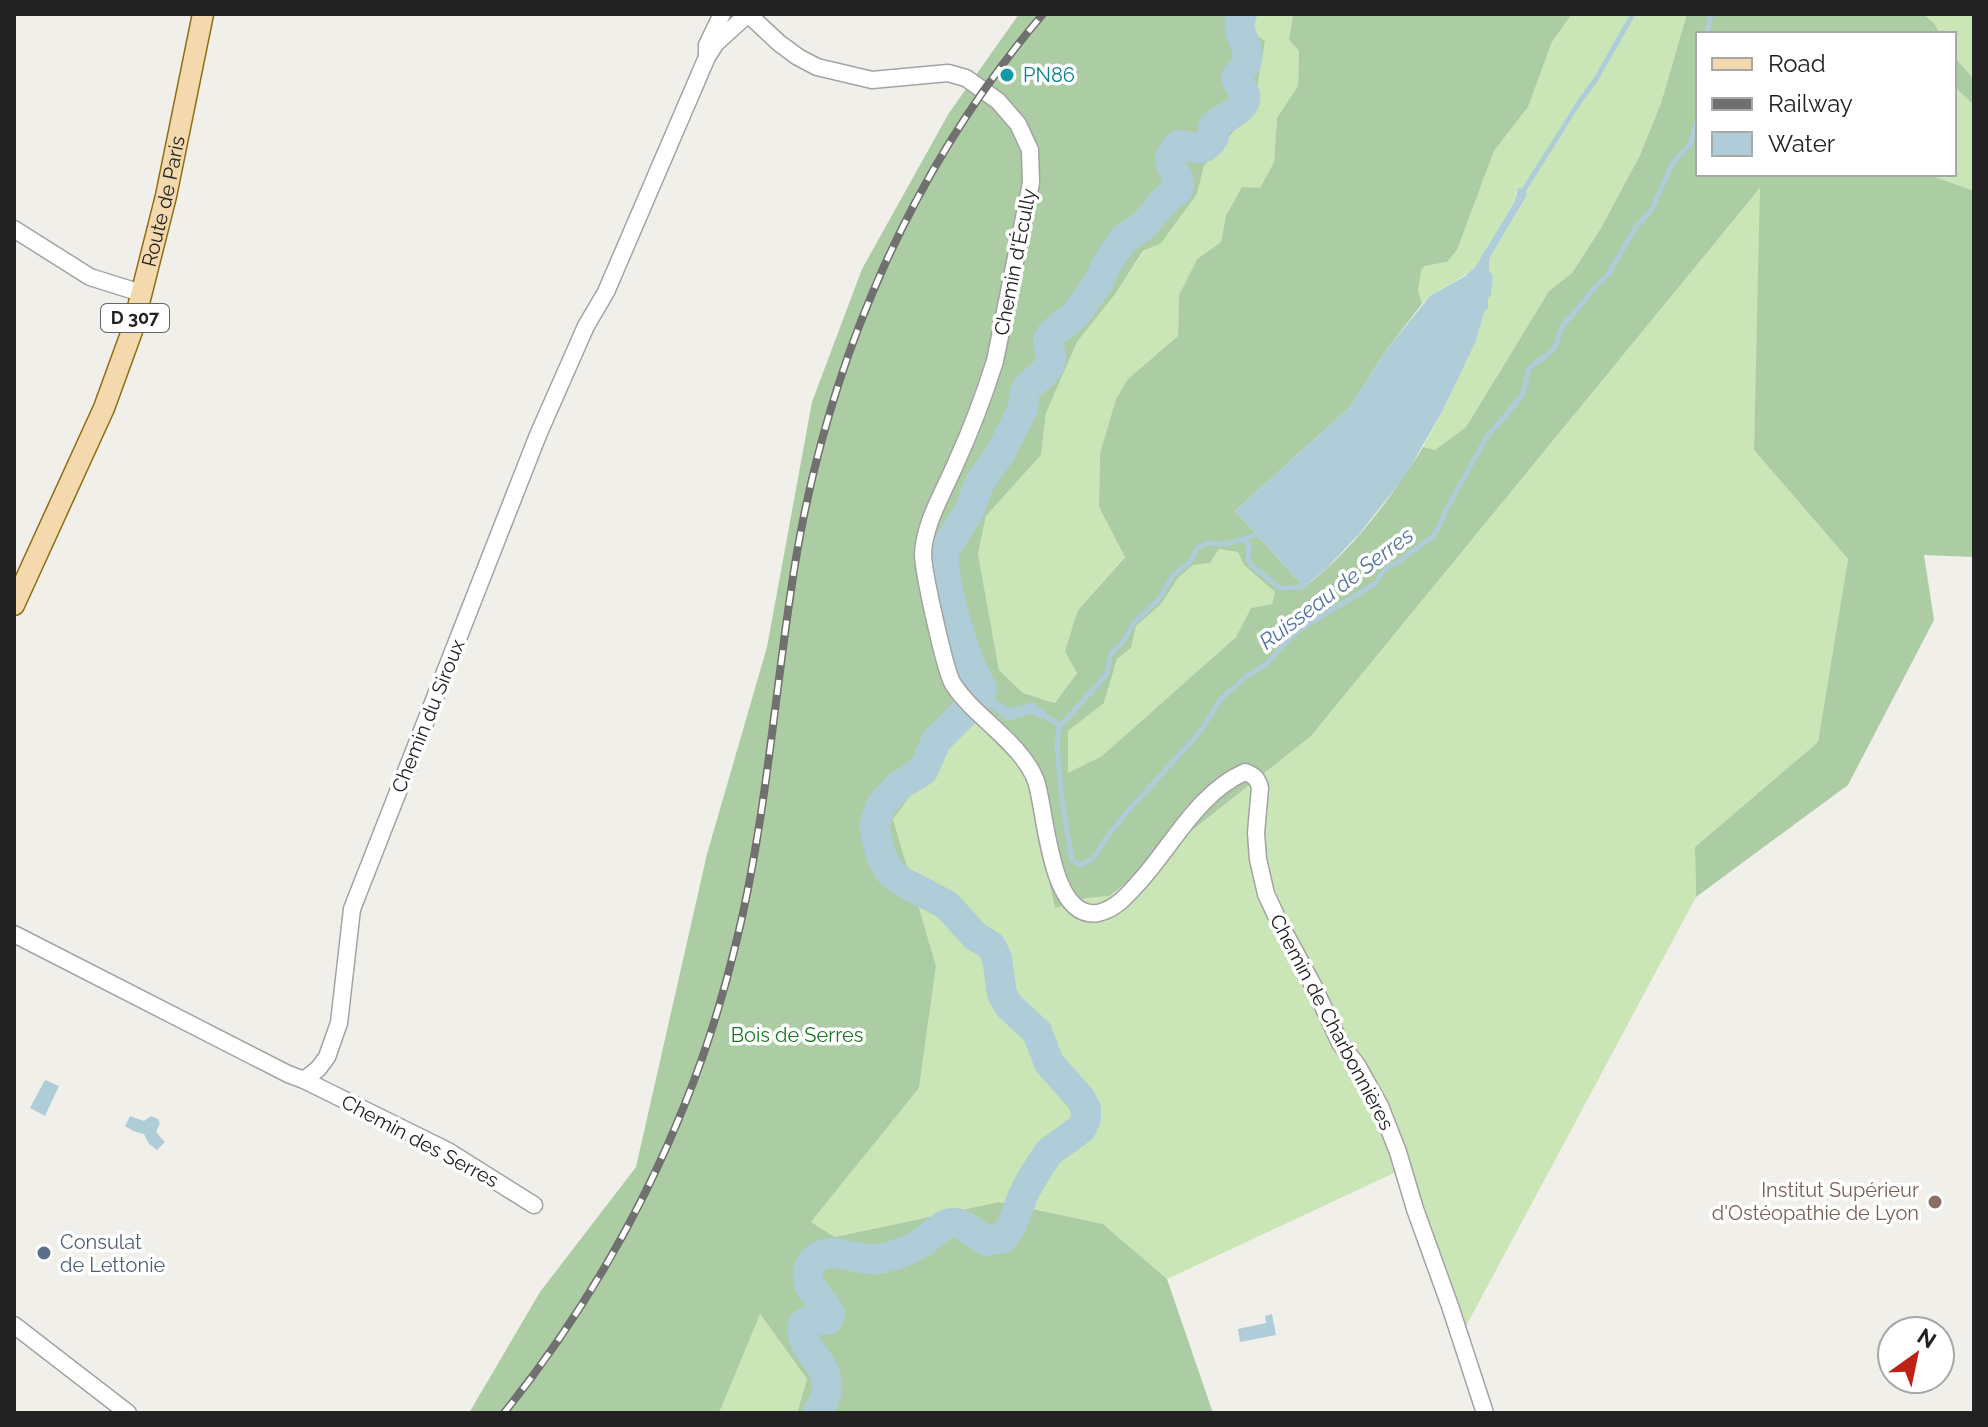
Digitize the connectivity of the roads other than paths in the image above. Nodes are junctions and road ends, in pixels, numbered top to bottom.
1 (203, 14) edge
2 (722, 14) edge
3 (748, 14) edge
4 (707, 57) junction
5 (14, 229) edge
6 (141, 293) junction
7 (14, 605) edge
8 (960, 692) joint
9 (14, 934) edge
10 (304, 1080) junction
11 (534, 1205) dead end
12 (14, 1325) edge
13 (128, 1413) edge
14 (1485, 1413) edge

1 - 6 main road, Route de Paris / D 307
2 - 4 street, Chemin du Siroux
3 - 4 street, Chemin du Siroux
3 - 8 street, Chemin d'Écully
4 - 10 street, Chemin du Siroux
5 - 6 street
6 - 7 main road, Route de Paris / D 307
8 - 14 street, Chemin de Charbonnières
9 - 10 street
10 - 11 street, Chemin des Serres
12 - 13 street

